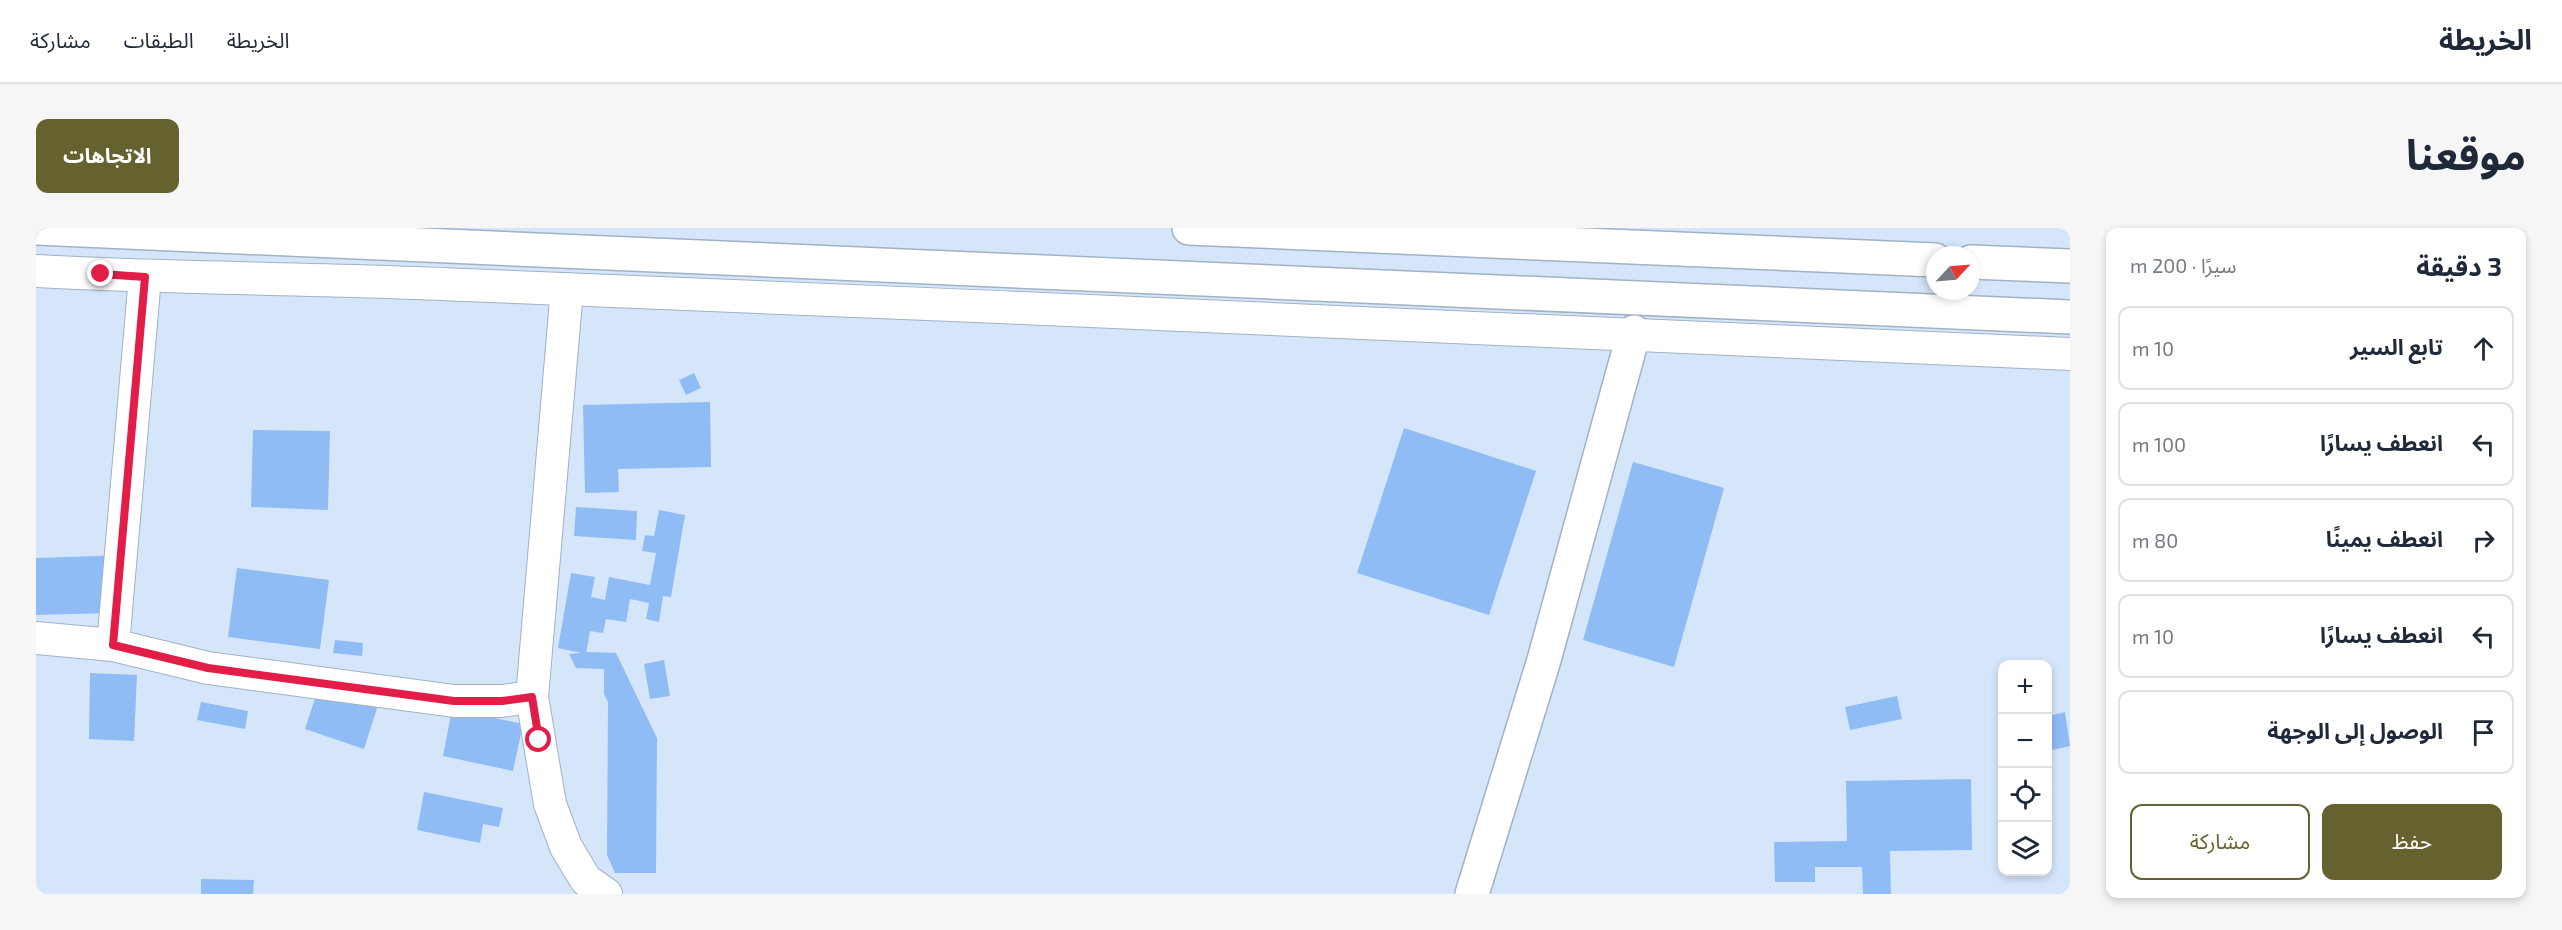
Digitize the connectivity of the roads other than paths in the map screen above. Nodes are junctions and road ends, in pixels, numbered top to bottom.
1 (36, 228) edge
2 (1189, 228) edge
3 (1672, 239) edge
4 (1926, 259) edge
5 (1980, 262) edge
6 (2070, 266) edge
7 (36, 271) edge
8 (145, 277) junction
9 (567, 289) junction
10 (2070, 317) edge
11 (1634, 332) junction
12 (2070, 354) edge
13 (36, 638) edge
14 (113, 645) junction
15 (532, 697) junction
16 (606, 894) edge
17 (1472, 894) edge

1 - 10 main road
2 - 3 main road
3 - 4 main road
5 - 6 main road
7 - 8 street
8 - 9 street
8 - 14 street
9 - 11 street
9 - 15 street
11 - 12 street
11 - 17 main road
13 - 14 street
14 - 15 street
15 - 16 street

